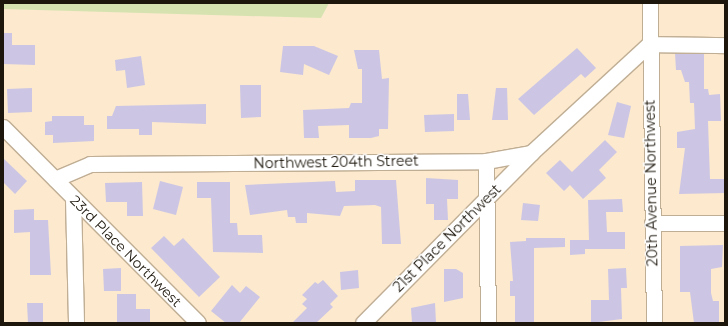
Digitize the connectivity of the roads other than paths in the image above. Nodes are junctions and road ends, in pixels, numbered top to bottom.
1 (650, 3) edge
2 (649, 44) junction
3 (725, 45) edge
4 (3, 127) edge
5 (531, 153) junction
6 (486, 161) junction
7 (55, 179) junction
8 (488, 197) junction
9 (73, 199) junction
10 (652, 223) junction
11 (725, 224) edge
12 (76, 323) edge
13 (198, 323) edge
14 (363, 323) edge
15 (488, 323) edge
16 (654, 323) edge

1 - 2 street, 20th Avenue Northwest
2 - 3 street
2 - 5 street
2 - 10 street, 20th Avenue Northwest
4 - 7 street
5 - 6 street, Northwest 204th Street
5 - 8 street, 21st Place Northwest
6 - 7 street, Northwest 204th Street
6 - 8 street
7 - 9 street, 23rd Place Northwest
8 - 14 street, 21st Place Northwest
8 - 15 street
9 - 12 street
9 - 13 street, 23rd Place Northwest
10 - 11 street
10 - 16 street, 20th Avenue Northwest

